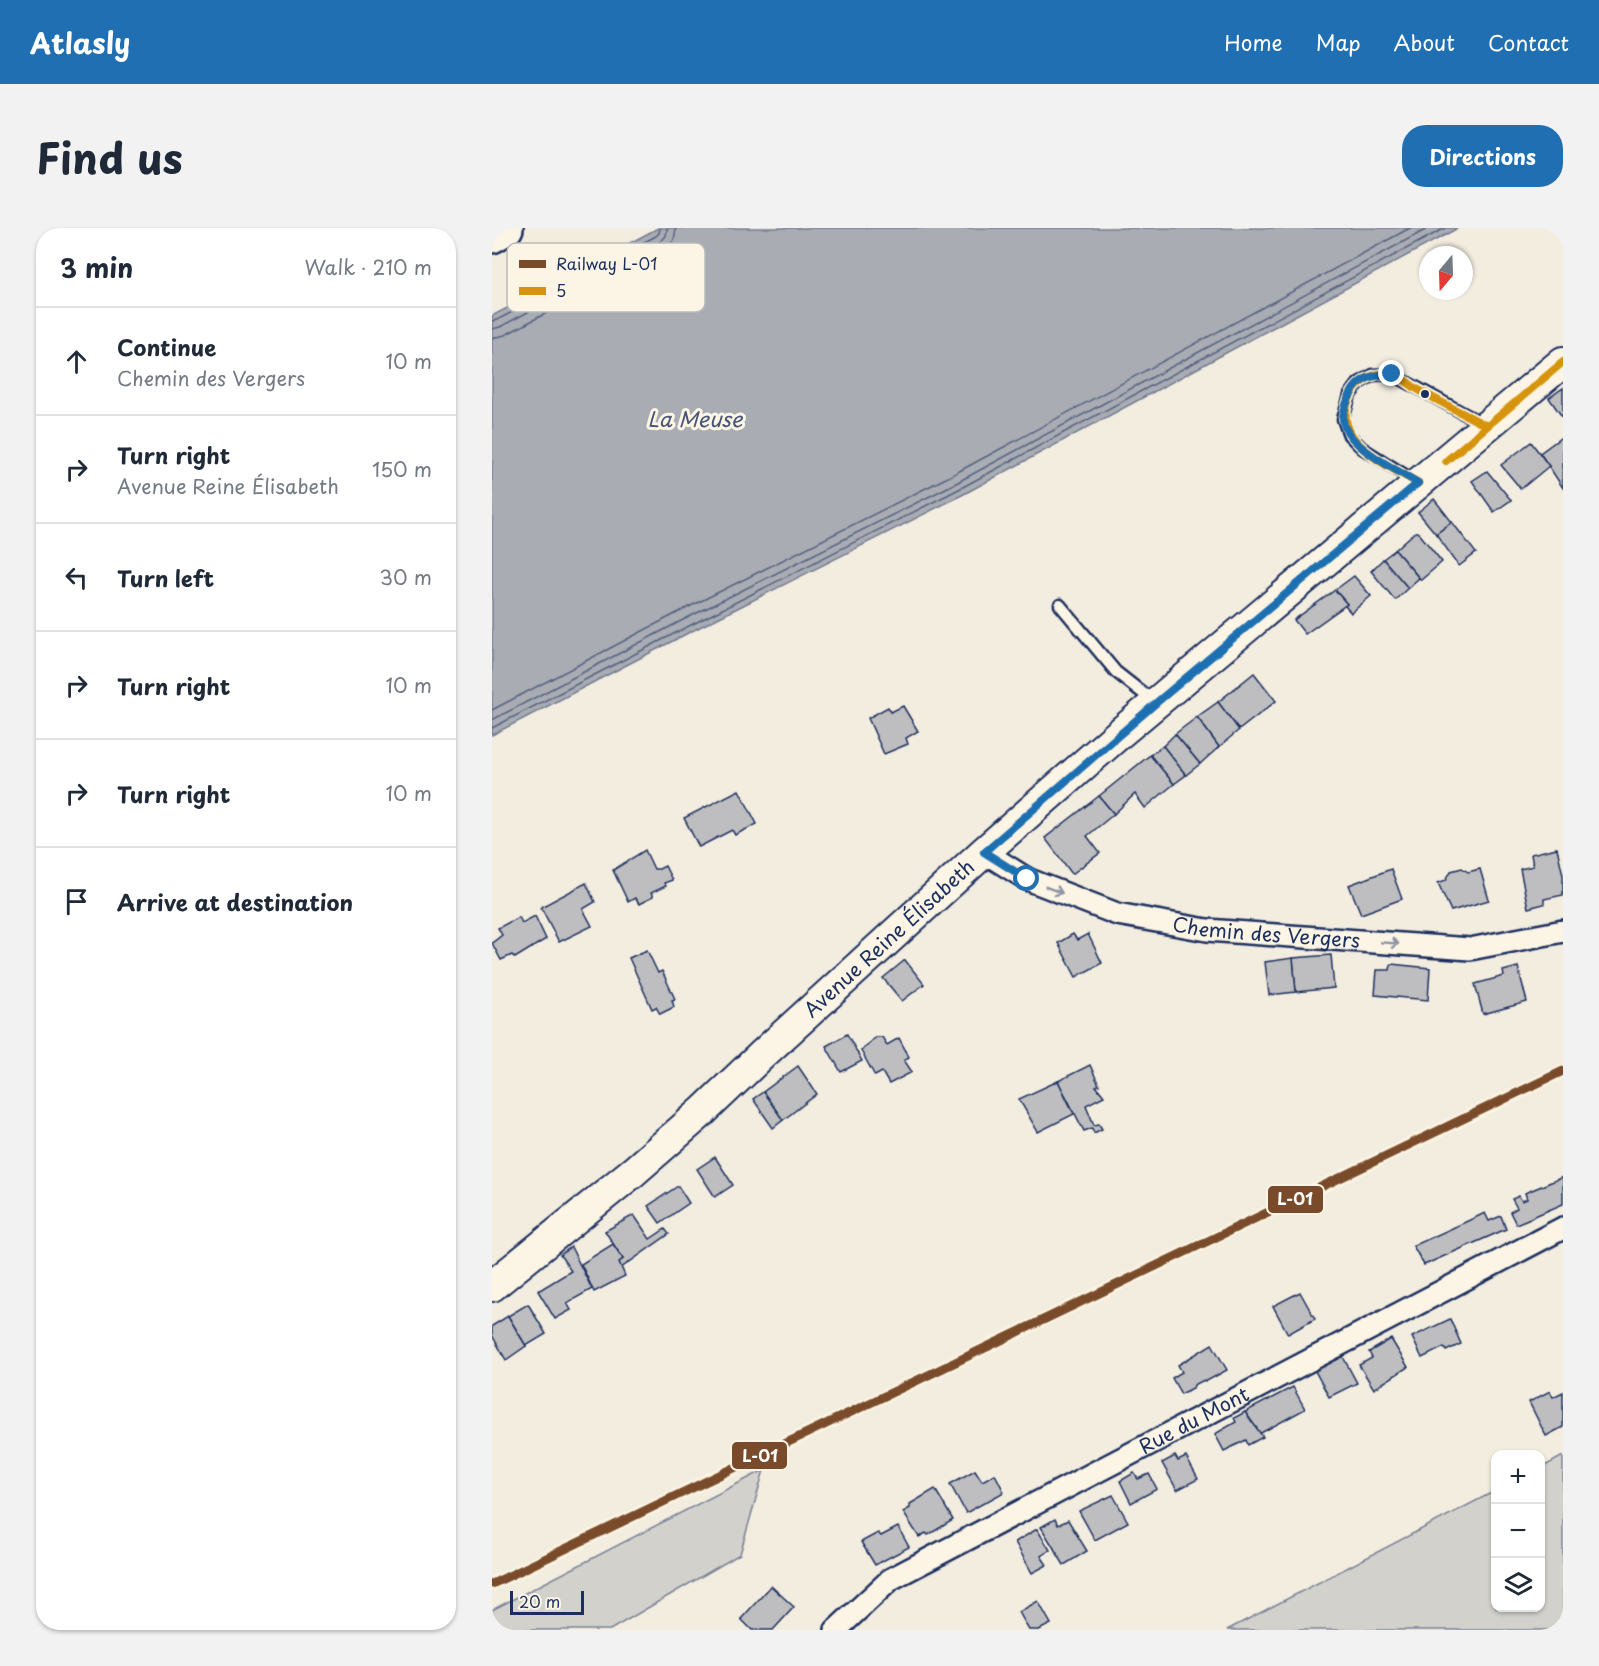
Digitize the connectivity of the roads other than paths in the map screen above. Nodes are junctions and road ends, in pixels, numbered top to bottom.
1 (506, 228) edge
2 (492, 236) edge
3 (1563, 362) edge
4 (1487, 426) junction
5 (1418, 483) junction
6 (1060, 605) dead end
7 (1156, 703) junction
8 (984, 852) junction
9 (1563, 931) edge
10 (1563, 1228) edge
11 (492, 1286) edge
12 (836, 1630) edge

1 - 2 main road
3 - 4 main road, Avenue Reine Élisabeth
4 - 5 main road, Avenue Reine Élisabeth
4 - 5 lane
5 - 7 main road, Avenue Reine Élisabeth
6 - 7 lane
7 - 8 main road, Avenue Reine Élisabeth
8 -> 9 street, Chemin des Vergers
8 - 11 main road, Avenue Reine Élisabeth
10 - 12 street, Rue du Mont

